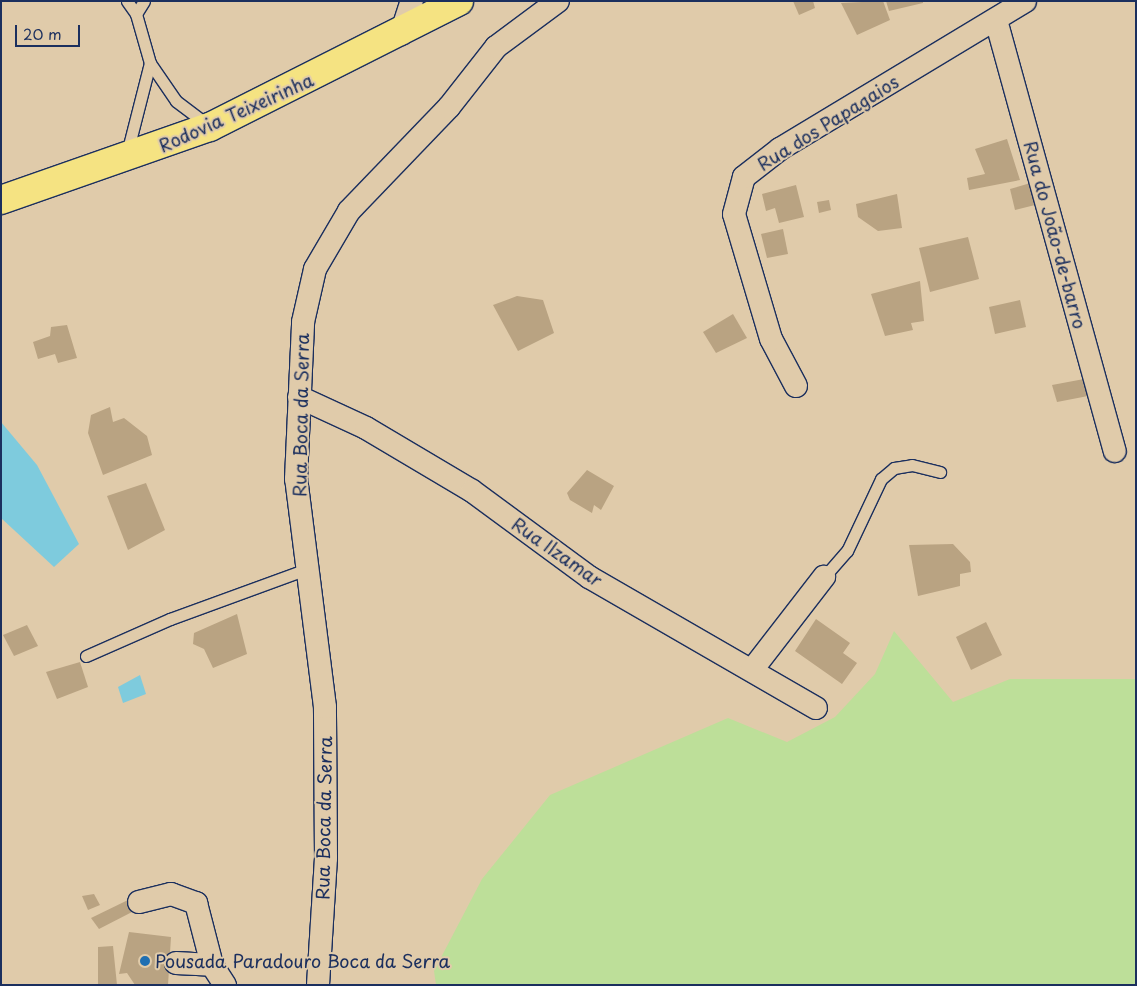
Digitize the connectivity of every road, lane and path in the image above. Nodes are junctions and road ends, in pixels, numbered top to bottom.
1 (127, 1) edge
2 (144, 1) edge
3 (412, 1) edge
4 (460, 1) edge
5 (558, 1) edge
6 (1025, 1) edge
7 (136, 14) junction
8 (996, 20) junction
9 (401, 34) junction
10 (150, 62) junction
11 (210, 127) junction
12 (123, 160) junction
13 (1, 200) edge
14 (796, 386) dead end
15 (299, 397) junction
16 (1115, 451) dead end
17 (940, 472) dead end
18 (307, 569) junction
19 (824, 577) joint
20 (86, 656) dead end
21 (752, 670) junction
22 (816, 708) dead end
23 (139, 902) dead end
24 (176, 963) dead end
25 (212, 965) junction
26 (225, 985) edge
27 (318, 985) edge

1 - 7 lane
2 - 7 lane
3 - 9 street
4 - 9 main road, Rodovia Teixeirinha
5 - 15 street, Rua Boca da Serra
6 - 8 street, Rua dos Papagaios
7 - 10 lane
8 - 14 street, Rua dos Papagaios
8 - 16 street, Rua do João-de-barro
9 - 11 main road, Rodovia Teixeirinha
10 - 11 lane
10 - 12 lane
11 - 12 main road, Rodovia Teixeirinha
12 - 13 main road, Rodovia Teixeirinha
15 - 18 street, Rua Boca da Serra
15 - 21 street, Rua Ilzamar
17 - 19 lane
18 - 20 lane
18 - 27 street, Rua Boca da Serra
19 - 21 street
21 - 22 street, Rua Ilzamar
23 - 25 street
24 - 25 street
25 - 26 street

